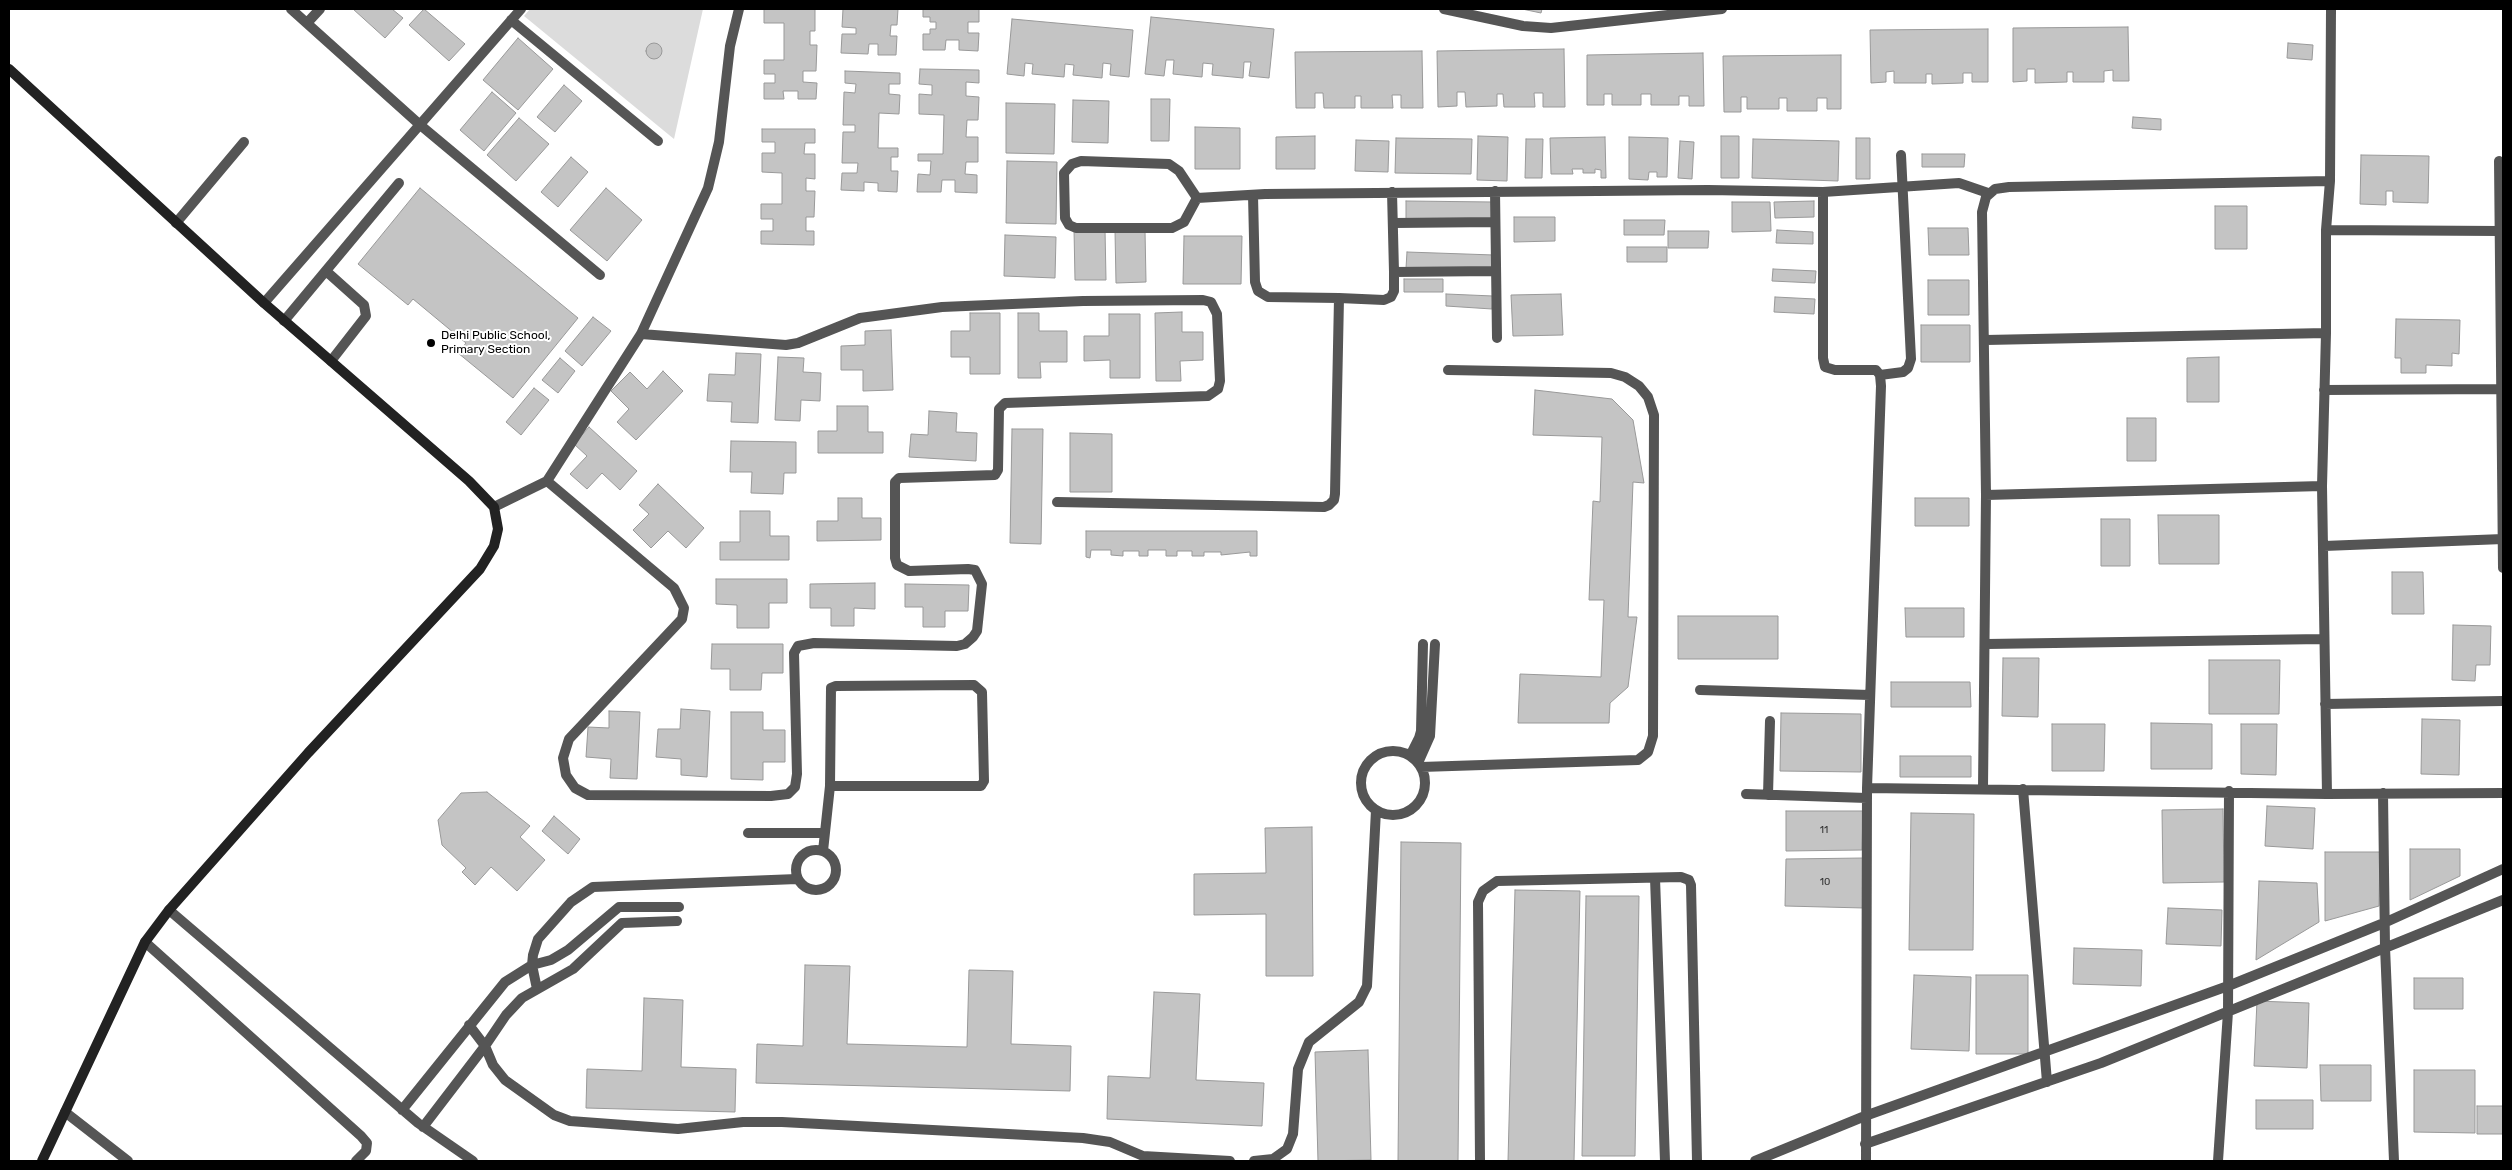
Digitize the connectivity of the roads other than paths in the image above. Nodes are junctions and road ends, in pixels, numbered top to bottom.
1 (291, 9) edge
2 (320, 9) edge
3 (521, 9) edge
4 (739, 9) edge
5 (1444, 9) edge
6 (1722, 9) edge
7 (2331, 9) edge
8 (511, 20) junction
9 (307, 23) junction
10 (9, 69) edge
11 (418, 124) junction
12 (244, 142) dead end
13 (658, 142) dead end
14 (1901, 155) dead end
15 (2499, 161) dead end
16 (2330, 181) junction
17 (399, 183) dead end
18 (1903, 186) junction
19 (1494, 191) junction
20 (1392, 192) junction
21 (1823, 192) junction
22 (1988, 193) junction
23 (1253, 195) junction
24 (1197, 198) junction
25 (1495, 222) junction
26 (176, 223) junction
27 (1394, 223) junction
28 (2326, 230) junction
29 (2500, 231) junction
30 (326, 271) junction
31 (1495, 271) junction
32 (1394, 272) junction
33 (600, 275) dead end
34 (1339, 298) junction
35 (264, 303) junction
36 (284, 321) junction
37 (2326, 333) junction
38 (641, 334) junction
39 (1497, 338) dead end
40 (1986, 340) junction
41 (331, 361) junction
42 (1448, 370) dead end
43 (1880, 375) junction
44 (2502, 389) junction
45 (2324, 390) junction
46 (547, 481) junction
47 (2322, 486) junction
48 (1986, 495) junction
49 (1057, 502) dead end
50 (494, 507) junction
51 (2503, 539) edge
52 (2324, 546) junction
53 (2503, 568) edge
54 (2323, 639) junction
55 (1423, 644) dead end
56 (1435, 644) dead end
57 (1987, 644) junction
58 (1700, 690) dead end
59 (1870, 695) junction
60 (2503, 701) edge
61 (2325, 704) junction
62 (1770, 721) dead end
63 (1410, 756) junction
64 (1419, 765) junction
65 (830, 786) junction
66 (1983, 788) junction
67 (2023, 788) junction
68 (2229, 791) junction
69 (1867, 793) junction
70 (2383, 793) junction
71 (2503, 793) edge
72 (1746, 794) dead end
73 (2327, 794) junction
74 (1768, 795) junction
75 (1376, 810) junction
76 (748, 833) dead end
77 (825, 833) junction
78 (823, 851) junction
79 (2503, 869) edge
80 (1655, 878) junction
81 (797, 879) junction
82 (2503, 900) edge
83 (679, 906) dead end
84 (169, 910) junction
85 (677, 921) dead end
86 (2384, 922) junction
87 (146, 942) junction
88 (2385, 947) junction
89 (532, 965) junction
90 (2228, 986) junction
91 (537, 989) junction
92 (2228, 1012) junction
93 (469, 1025) junction
94 (485, 1046) junction
95 (2045, 1053) junction
96 (2047, 1082) junction
97 (402, 1110) junction
98 (65, 1112) junction
99 (1865, 1116) junction
100 (423, 1127) junction
101 (1865, 1144) junction
102 (42, 1161) edge
103 (128, 1161) edge
104 (356, 1161) edge
105 (474, 1161) edge
106 (1230, 1161) edge
107 (1254, 1161) edge
108 (1480, 1161) edge
109 (1665, 1161) edge
110 (1697, 1161) edge
111 (1755, 1161) edge
112 (1866, 1161) edge
113 (2218, 1161) edge
114 (2394, 1161) edge

1 - 9 street
2 - 9 street
3 - 8 street
4 - 38 street
5 - 6 street
7 - 16 street
8 - 11 street
8 - 13 street
9 - 11 street
10 - 26 street
11 - 33 street
11 - 35 street
12 - 26 street
14 - 18 street
15 - 29 street
16 - 22 street
16 - 28 street
17 - 30 street
18 - 21 street
18 - 22 street
18 - 43 street
19 - 20 street
19 - 21 street
19 - 25 street
20 - 23 street
20 - 27 street
21 - 43 street
22 - 40 street
23 - 24 street
23 - 34 street
24 - 24 street
25 - 27 street
25 - 31 street
26 - 35 street
27 - 32 street
28 - 29 street
28 - 37 street
29 - 44 street
30 - 36 street
30 - 41 street
31 - 32 street
31 - 39 street
32 - 34 street
34 - 49 street
35 - 36 street
36 - 41 street
37 - 40 street
37 - 45 street
38 - 46 street
38 - 46 street
40 - 48 street
41 - 50 street
42 - 64 street
43 - 59 street
44 - 45 street
44 - 51 street
45 - 47 street
46 - 50 street
47 - 48 street
47 - 52 street
48 - 57 street
50 - 84 street
51 - 52 street
51 - 53 street
52 - 54 street
54 - 57 street
54 - 61 street
55 - 63 street
56 - 64 street
57 - 66 street
58 - 59 street
59 - 69 street
60 - 61 street
61 - 73 street
62 - 74 street
63 - 64 street
63 - 75 street
64 - 75 street
65 - 65 street
65 - 77 street
66 - 67 street
66 - 69 street
67 - 68 street
67 - 95 street
68 - 73 street
68 - 90 street
69 - 74 street
69 - 99 street
70 - 71 street
70 - 73 street
70 - 86 street
72 - 74 street
75 - 107 street
76 - 77 street
77 - 78 street
78 - 81 street
78 - 81 street
79 - 86 street
80 - 108 street
80 - 109 street
80 - 110 street
81 - 89 street
82 - 88 street
83 - 89 street
84 - 87 street
84 - 97 street
85 - 91 street
86 - 88 street
86 - 90 street
87 - 98 street
87 - 104 street
88 - 92 street
88 - 114 street
89 - 91 street
89 - 93 street
90 - 92 street
90 - 95 street
91 - 94 street
92 - 96 street
92 - 113 street
93 - 94 street
93 - 97 street
94 - 100 street
94 - 106 street
95 - 96 street
95 - 99 street
96 - 101 street
97 - 100 street
98 - 102 street
98 - 103 street
99 - 101 street
99 - 111 street
100 - 105 street
101 - 112 street

